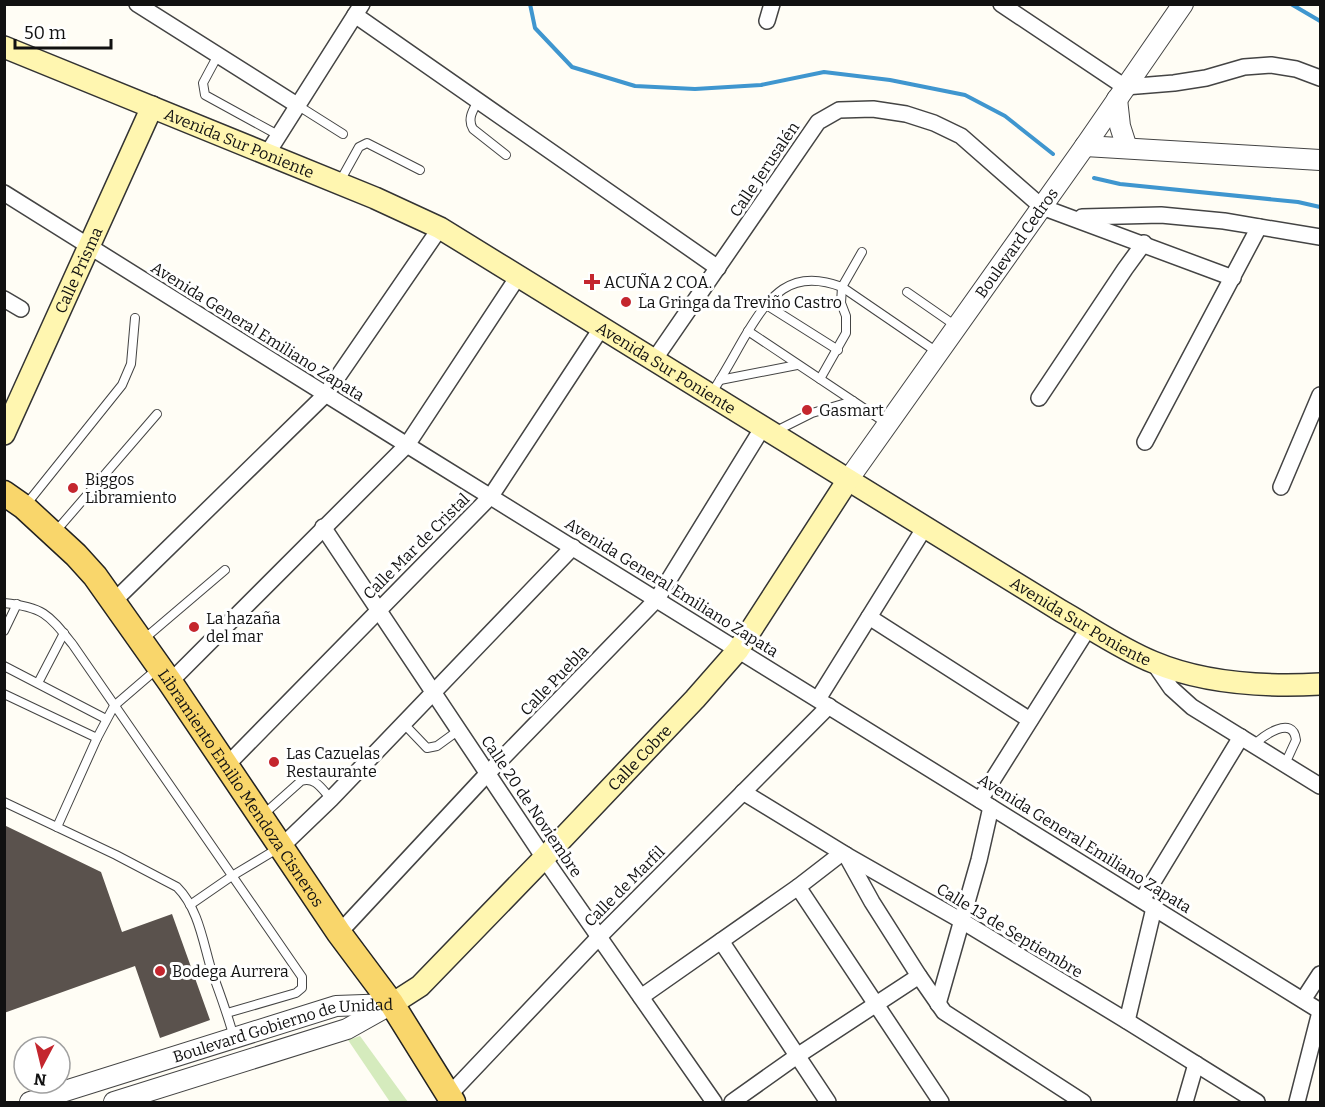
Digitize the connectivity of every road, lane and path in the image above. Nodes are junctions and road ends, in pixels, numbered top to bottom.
1 (137, 4) edge
2 (772, 4) edge
3 (1001, 4) edge
4 (1183, 4) edge
5 (359, 10) edge
6 (767, 21) dead end
7 (4, 47) edge
8 (218, 55) junction
9 (1320, 78) edge
10 (1121, 93) junction
11 (478, 101) junction
12 (297, 105) junction
13 (152, 107) junction
14 (343, 134) dead end
15 (278, 135) junction
16 (1085, 146) junction
17 (1127, 148) junction
18 (267, 154) junction
19 (506, 155) dead end
20 (1320, 160) edge
21 (420, 170) dead end
22 (338, 183) junction
23 (4, 193) edge
24 (1042, 207) junction
25 (1072, 217) junction
26 (1259, 227) junction
27 (440, 228) junction
28 (1320, 237) edge
29 (1144, 243) junction
30 (88, 247) junction
31 (862, 252) dead end
32 (718, 267) junction
33 (519, 274) junction
34 (1233, 278) junction
35 (842, 287) junction
36 (907, 292) dead end
37 (4, 300) edge
38 (765, 304) junction
39 (21, 309) dead end
40 (135, 318) dead end
41 (956, 326) junction
42 (602, 327) junction
43 (748, 331) junction
44 (838, 350) junction
45 (938, 353) junction
46 (654, 360) junction
47 (797, 365) junction
48 (820, 379) junction
49 (715, 388) junction
50 (326, 394) junction
51 (1320, 395) edge
52 (1040, 398) dead end
53 (853, 401) junction
54 (157, 414) dead end
55 (887, 424) junction
56 (767, 430) junction
57 (4, 434) edge
58 (1145, 442) dead end
59 (407, 445) junction
60 (848, 480) junction
61 (1281, 487) dead end
62 (491, 496) junction
63 (14, 500) edge
64 (323, 527) junction
65 (924, 527) junction
66 (53, 534) junction
67 (573, 547) junction
68 (225, 570) dead end
69 (657, 599) junction
70 (113, 602) junction
71 (4, 603) edge
72 (17, 604) junction
73 (379, 609) junction
74 (869, 617) junction
75 (1089, 627) junction
76 (4, 631) edge
77 (64, 633) junction
78 (141, 641) junction
79 (738, 650) junction
80 (1153, 662) junction
81 (4, 666) edge
82 (164, 675) junction
83 (38, 683) junction
84 (1320, 684) edge
85 (434, 693) junction
86 (4, 694) edge
87 (823, 702) junction
88 (114, 705) junction
89 (106, 719) junction
90 (1030, 720) junction
91 (404, 724) junction
92 (459, 730) junction
93 (97, 738) junction
94 (1247, 741) junction
95 (1285, 764) junction
96 (225, 766) junction
97 (488, 773) junction
98 (1320, 786) edge
99 (743, 792) junction
100 (331, 799) junction
101 (4, 802) edge
102 (986, 803) junction
103 (261, 816) junction
104 (57, 827) junction
105 (281, 847) junction
106 (844, 854) junction
107 (544, 858) junction
108 (232, 876) junction
109 (798, 887) junction
110 (1148, 904) junction
111 (190, 905) junction
112 (962, 921) junction
113 (339, 933) junction
114 (599, 937) junction
115 (721, 941) junction
116 (1320, 974) edge
117 (919, 976) junction
118 (641, 997) junction
119 (1304, 1000) junction
120 (392, 1004) junction
121 (938, 1004) junction
122 (875, 1005) junction
123 (1320, 1012) edge
124 (227, 1013) junction
125 (1127, 1021) junction
126 (234, 1038) junction
127 (797, 1056) junction
128 (243, 1062) junction
129 (1196, 1064) junction
130 (58, 1098) edge
131 (451, 1099) edge
132 (30, 1102) edge
133 (114, 1102) edge
134 (714, 1102) edge
135 (732, 1102) edge
136 (828, 1102) edge
137 (941, 1102) edge
138 (1083, 1102) edge
139 (1185, 1102) edge
140 (1257, 1102) edge
141 (1297, 1102) edge

1 - 8 street
2 - 6 street
3 - 10 street
4 - 10 street, Boulevard Cedros
5 - 11 street
5 - 12 street
7 - 13 main road, Avenida Sur Poniente
8 - 12 street
8 - 15 lane
9 - 10 street
10 - 16 street, Boulevard Cedros
10 - 17 street
11 - 19 lane
11 - 32 street
12 - 14 lane
12 - 15 street
13 - 18 main road, Avenida Sur Poniente
13 - 30 main road, Calle Prisma
15 - 18 street
16 - 17 street
16 - 24 street, Boulevard Cedros
17 - 20 street
18 - 22 main road, Avenida Sur Poniente
21 - 22 lane
22 - 27 main road, Avenida Sur Poniente
23 - 30 street, Avenida General Emiliano Zapata
24 - 25 street
24 - 32 street, Calle Jerusalén
24 - 41 street, Boulevard Cedros
25 - 26 street
25 - 29 street
26 - 28 street
26 - 34 street
27 - 33 main road, Avenida Sur Poniente
27 - 50 street
29 - 34 street
29 - 52 street
30 - 50 street, Avenida General Emiliano Zapata
30 - 57 main road, Calle Prisma
31 - 35 lane
32 - 46 street, Calle Jerusalén
33 - 42 main road, Avenida Sur Poniente
33 - 59 street
34 - 58 street
35 - 38 lane
35 - 44 lane
35 - 45 lane
36 - 41 lane
37 - 39 street
38 - 43 lane
38 - 44 lane
40 - 63 lane
41 - 45 street, Boulevard Cedros
42 - 46 main road, Avenida Sur Poniente
42 - 62 street, Calle Mar de Cristal
43 - 47 lane
43 - 49 lane
44 - 48 lane
45 - 55 street, Boulevard Cedros
46 - 49 main road, Avenida Sur Poniente
47 - 48 lane
47 - 49 lane
48 - 53 lane
49 - 56 main road, Avenida Sur Poniente
50 - 59 street, Avenida General Emiliano Zapata
50 - 70 street
51 - 61 street
53 - 55 lane
53 - 56 lane
54 - 66 lane
55 - 60 street, Boulevard Cedros
56 - 60 main road, Avenida Sur Poniente
56 - 69 street, Calle Puebla
59 - 62 street, Avenida General Emiliano Zapata
59 - 64 street
60 - 65 main road, Avenida Sur Poniente
60 - 79 main road, Calle Cobre
62 - 67 street, Avenida General Emiliano Zapata
62 - 73 street, Calle Mar de Cristal
63 - 66 main road, Libramiento Emilio Mendoza Cisneros
64 - 73 street, Calle 20 de Noviembre
64 - 82 street
65 - 74 street, Calle de Marfil
65 - 75 main road, Avenida Sur Poniente
66 - 70 main road, Libramiento Emilio Mendoza Cisneros
67 - 69 street, Avenida General Emiliano Zapata
67 - 85 street
68 - 78 lane
69 - 79 street, Avenida General Emiliano Zapata
69 - 97 street, Calle Puebla
70 - 78 main road, Libramiento Emilio Mendoza Cisneros
71 - 72 lane
72 - 76 lane
72 - 77 lane
73 - 85 street, Calle 20 de Noviembre
73 - 96 street, Calle Mar de Cristal
74 - 87 street, Calle de Marfil
74 - 90 street
75 - 80 main road, Avenida Sur Poniente
75 - 90 street
77 - 83 lane
77 - 88 lane
78 - 82 main road, Libramiento Emilio Mendoza Cisneros
79 - 87 street, Avenida General Emiliano Zapata
79 - 107 main road, Calle Cobre
80 - 84 main road, Avenida Sur Poniente
80 - 94 street
81 - 83 lane
82 - 88 lane
82 - 96 main road, Libramiento Emilio Mendoza Cisneros
83 - 89 lane
85 - 91 street
85 - 92 street, Calle 20 de Noviembre
86 - 93 lane
87 - 99 street, Calle de Marfil
87 - 102 street, Avenida General Emiliano Zapata
88 - 89 lane
88 - 108 lane
89 - 93 lane
90 - 102 street
91 - 92 lane
91 - 100 street
92 - 97 street, Calle 20 de Noviembre
93 - 104 lane
94 - 95 street
94 - 95 lane
94 - 110 street
95 - 98 street
96 - 103 main road, Libramiento Emilio Mendoza Cisneros
97 - 107 street, Calle 20 de Noviembre
97 - 113 street, Calle Puebla
99 - 106 street, Calle 13 de Septiembre
99 - 114 street, Calle de Marfil
100 - 103 lane
100 - 105 street
101 - 104 lane
102 - 110 street, Avenida General Emiliano Zapata
102 - 112 street
103 - 105 main road, Libramiento Emilio Mendoza Cisneros
104 - 111 lane
105 - 108 lane
105 - 113 main road, Libramiento Emilio Mendoza Cisneros
106 - 109 street
106 - 112 street, Calle 13 de Septiembre
106 - 117 street
107 - 114 street, Calle 20 de Noviembre
107 - 120 main road, Calle Cobre
108 - 111 lane
108 - 124 lane
109 - 115 street
109 - 122 street
110 - 119 street, Avenida General Emiliano Zapata
110 - 125 street
111 - 124 lane
112 - 121 street
112 - 125 street, Calle 13 de Septiembre
113 - 120 main road, Libramiento Emilio Mendoza Cisneros
114 - 118 street, Calle 20 de Noviembre
114 - 131 street, Calle de Marfil
115 - 118 street
115 - 127 street
116 - 119 street
117 - 121 street
117 - 122 street
118 - 134 street, Calle 20 de Noviembre
119 - 123 street, Avenida General Emiliano Zapata
120 - 126 street, Boulevard Gobierno de Unidad
120 - 128 street, Boulevard Gobierno de Unidad
120 - 131 main road, Libramiento Emilio Mendoza Cisneros
121 - 138 street
122 - 127 street
122 - 137 street
123 - 141 street
124 - 126 lane
125 - 129 street, Calle 13 de Septiembre
126 - 128 street
126 - 130 street, Boulevard Gobierno de Unidad
127 - 135 street
127 - 136 street
128 - 133 street, Boulevard Gobierno de Unidad
129 - 139 street
129 - 140 street, Calle 13 de Septiembre
130 - 132 street, Boulevard Gobierno de Unidad

